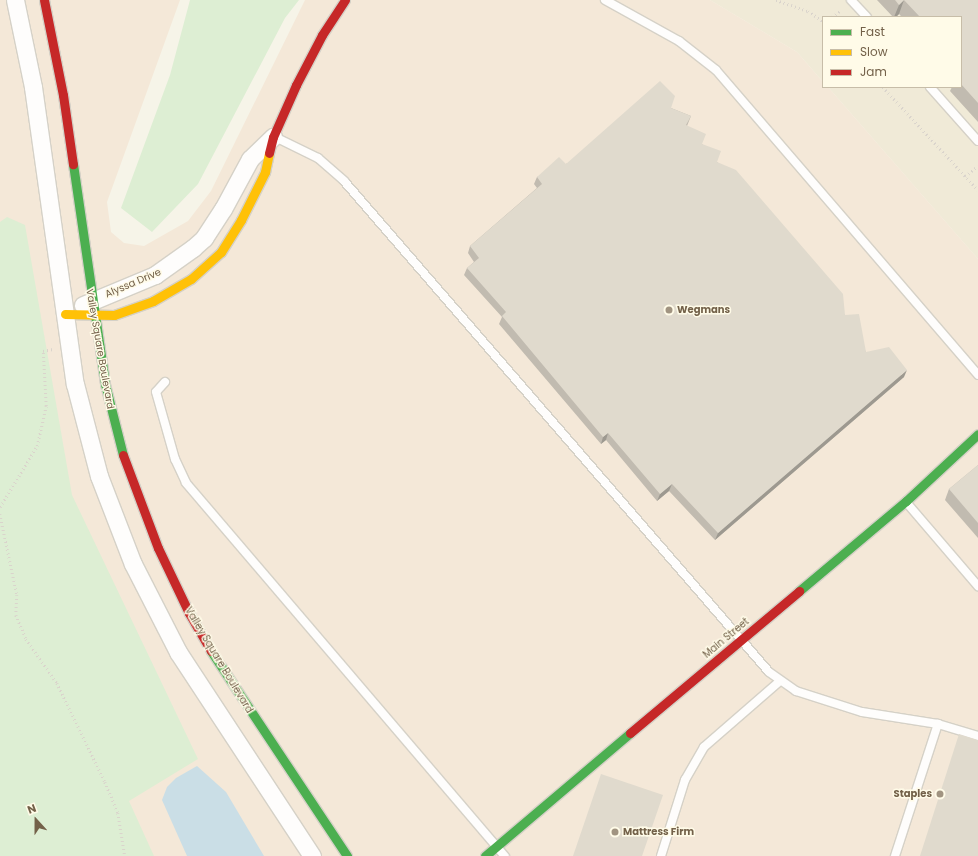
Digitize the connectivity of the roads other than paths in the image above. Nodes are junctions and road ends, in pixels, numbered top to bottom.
1 (15, 0) edge
2 (44, 0) edge
3 (345, 0) edge
4 (605, 0) edge
5 (851, 0) edge
6 (866, 16) edge
7 (931, 88) edge
8 (273, 137) junction
9 (978, 141) edge
10 (93, 308) junction
11 (65, 314) junction
12 (978, 375) edge
13 (166, 382) dead end
14 (978, 434) edge
15 (906, 502) junction
16 (978, 586) edge
17 (740, 640) junction
18 (780, 681) junction
19 (938, 724) junction
20 (978, 736) edge
21 (496, 846) junction
22 (312, 856) edge
23 (347, 856) edge
24 (485, 856) edge
25 (505, 856) edge
26 (661, 856) edge
27 (895, 856) edge

1 - 11 street
2 - 10 street, Valley Square Boulevard
3 - 8 street, Alyssa Drive
4 - 12 lane
5 - 6 lane
7 - 9 lane
8 - 10 street, Alyssa Drive
8 - 17 lane
10 - 11 street, Alyssa Drive
10 - 23 street, Valley Square Boulevard
11 - 22 street
13 - 21 lane
14 - 15 street, Main Street
15 - 16 lane
15 - 17 street, Main Street
17 - 18 lane
17 - 21 street, Main Street
18 - 19 lane
18 - 26 lane
19 - 20 lane
19 - 27 lane
21 - 24 street, Main Street
21 - 25 lane

